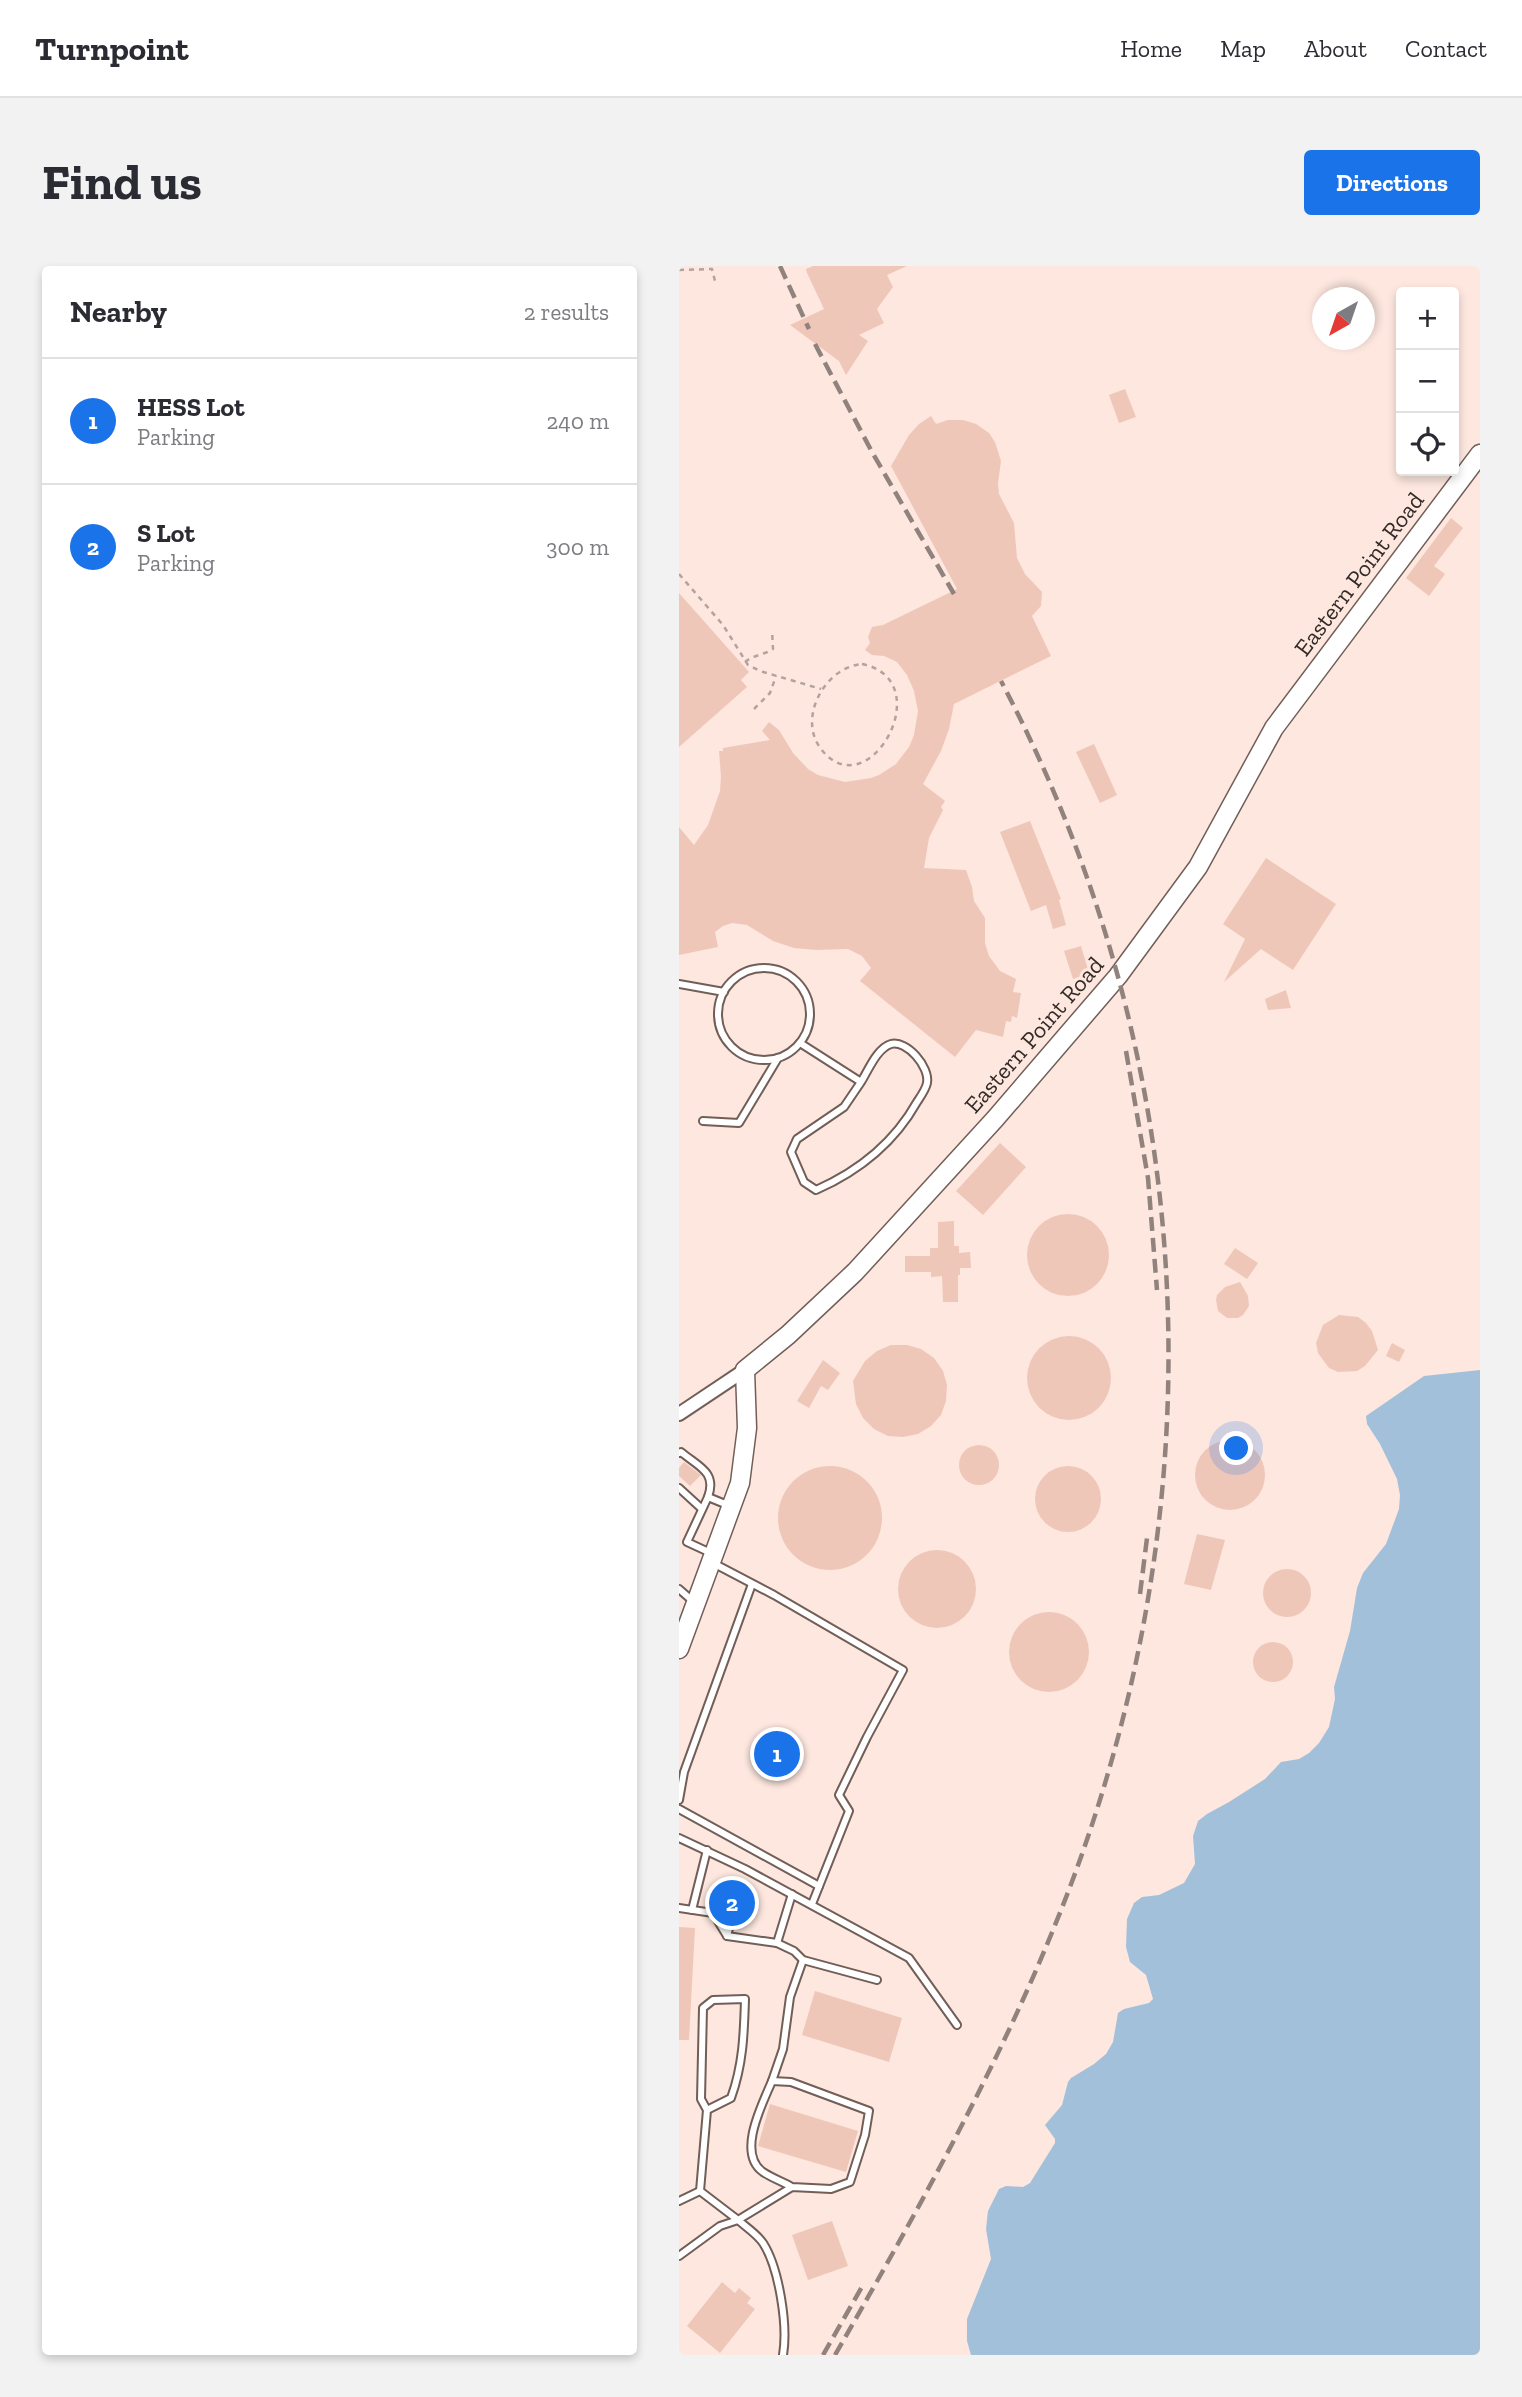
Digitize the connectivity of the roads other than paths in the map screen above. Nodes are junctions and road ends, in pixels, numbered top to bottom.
1 (1480, 454) edge
2 (679, 984) edge
3 (724, 992) junction
4 (800, 1043) junction
5 (778, 1058) junction
6 (861, 1082) junction
7 (703, 1121) dead end
8 (745, 1370) junction
9 (679, 1414) edge
10 (679, 1453) edge
11 (679, 1488) edge
12 (708, 1497) junction
13 (732, 1506) junction
14 (702, 1509) junction
15 (714, 1559) junction
16 (753, 1584) junction
17 (679, 1589) edge
18 (696, 1605) junction
19 (679, 1649) edge
20 (679, 1800) edge
21 (679, 1809) edge
22 (679, 1838) edge
23 (707, 1850) junction
24 (819, 1886) junction
25 (739, 1891) dead end
26 (792, 1894) junction
27 (812, 1903) junction
28 (679, 1908) edge
29 (692, 1910) junction
30 (727, 1936) junction
31 (777, 1942) junction
32 (803, 1960) junction
33 (877, 1980) dead end
34 (957, 2025) dead end
35 (772, 2081) junction
36 (707, 2110) junction
37 (792, 2187) junction
38 (700, 2191) junction
39 (679, 2201) edge
40 (738, 2220) junction
41 (679, 2256) edge
42 (783, 2355) edge

1 - 8 main road, Eastern Point Road
2 - 3 lane
3 - 4 lane
3 - 5 lane
4 - 5 lane
4 - 6 lane
5 - 7 lane
6 - 6 lane
8 - 9 street
8 - 13 main road
10 - 12 lane
11 - 14 lane
12 - 13 lane
12 - 14 lane
13 - 15 main road
14 - 15 lane
15 - 16 lane
15 - 18 main road
16 - 20 lane
16 - 24 lane
17 - 18 lane
18 - 19 main road
21 - 24 lane
22 - 23 lane
23 - 26 lane
23 - 29 lane
24 - 27 lane
25 - 30 lane
26 - 27 lane
26 - 31 lane
27 - 34 lane
28 - 29 lane
29 - 30 lane
30 - 31 lane
31 - 32 lane
32 - 33 lane
32 - 35 lane
35 - 37 lane
35 - 37 lane
36 - 36 lane
36 - 38 lane
37 - 40 lane
38 - 39 lane
38 - 40 lane
40 - 41 lane
40 - 42 lane

